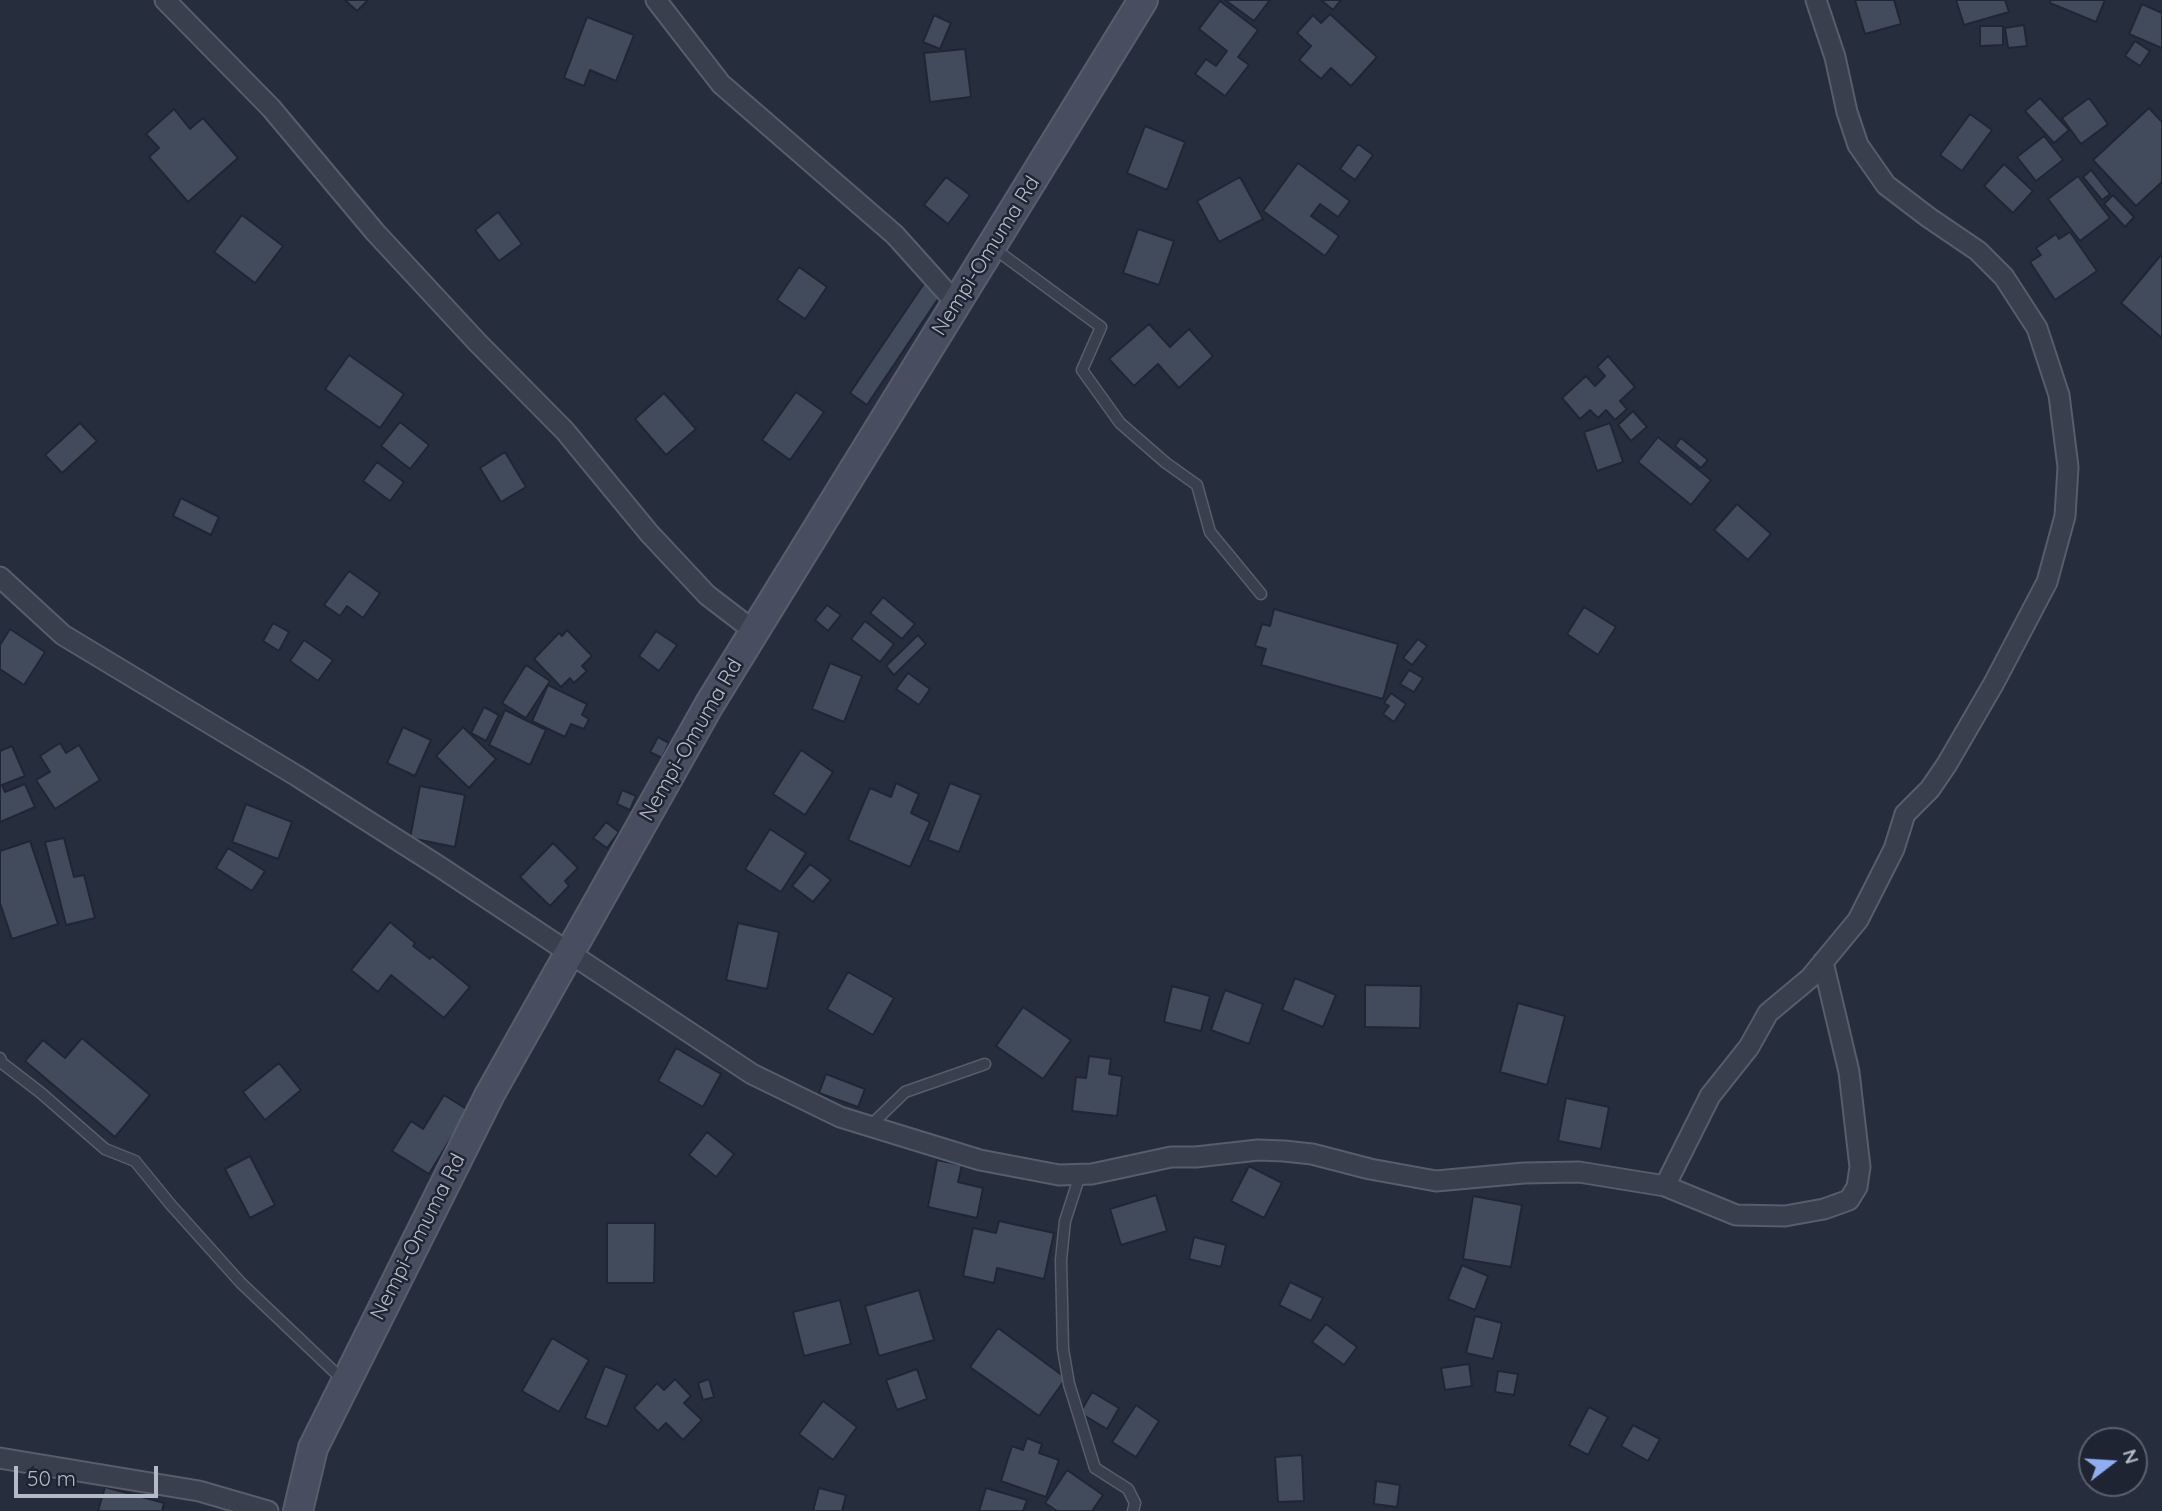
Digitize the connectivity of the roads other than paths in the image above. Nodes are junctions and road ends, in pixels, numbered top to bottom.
1 (165, 0) edge
2 (656, 0) edge
3 (1143, 0) edge
4 (1816, 0) edge
5 (992, 247) junction
6 (957, 304) junction
7 (0, 577) edge
8 (1261, 594) dead end
9 (754, 631) junction
10 (570, 953) junction
11 (1823, 962) junction
12 (0, 1058) edge
13 (985, 1064) dead end
14 (869, 1126) junction
15 (1080, 1175) junction
16 (1665, 1185) junction
17 (346, 1382) junction
18 (0, 1458) edge
19 (268, 1511) edge
20 (298, 1511) edge
21 (1133, 1511) edge

1 - 9 street
2 - 6 street
3 - 5 street, Nempi-Omuma Rd
4 - 11 street
5 - 6 street, Nempi-Omuma Rd
5 - 8 lane
6 - 9 street, Nempi-Omuma Rd
7 - 10 street
9 - 10 street, Nempi-Omuma Rd
10 - 14 street
10 - 17 street, Nempi-Omuma Rd
11 - 16 street
11 - 16 street
12 - 17 lane
13 - 14 lane
14 - 15 street
15 - 16 street
15 - 21 lane
17 - 20 street, Nempi-Omuma Rd
18 - 19 street

